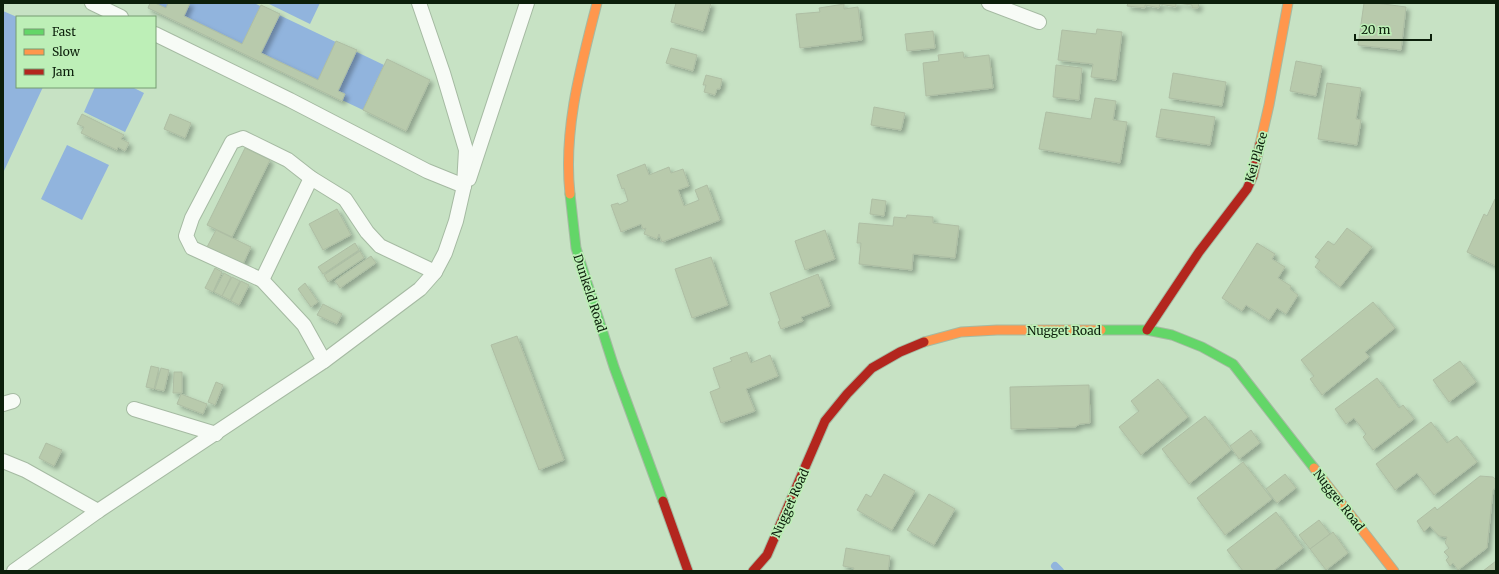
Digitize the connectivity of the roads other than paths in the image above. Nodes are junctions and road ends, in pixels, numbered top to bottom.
1 (92, 3) edge
2 (419, 3) edge
3 (527, 3) edge
4 (597, 3) edge
5 (989, 3) edge
6 (1288, 3) edge
7 (119, 16) edge
8 (1039, 22) dead end
9 (156, 34) edge
10 (311, 178) junction
11 (464, 186) junction
12 (456, 221) junction
13 (435, 272) junction
14 (262, 280) junction
15 (1147, 330) junction
16 (324, 361) junction
17 (134, 409) dead end
18 (216, 434) junction
19 (3, 460) edge
20 (98, 511) junction
21 (14, 571) edge
22 (688, 571) edge
23 (752, 571) edge
24 (1394, 571) edge

1 - 7 lane
2 - 11 lane
3 - 12 lane
4 - 22 street, Dunkeld Road
5 - 8 lane
6 - 15 street, Kei Place
9 - 11 lane
10 - 13 lane
10 - 14 lane
10 - 14 lane
11 - 12 lane
12 - 13 lane
13 - 16 lane
14 - 16 lane
15 - 23 street, Nugget Road
15 - 24 street, Nugget Road
16 - 18 lane
17 - 18 lane
18 - 20 lane
19 - 20 lane
20 - 21 lane

